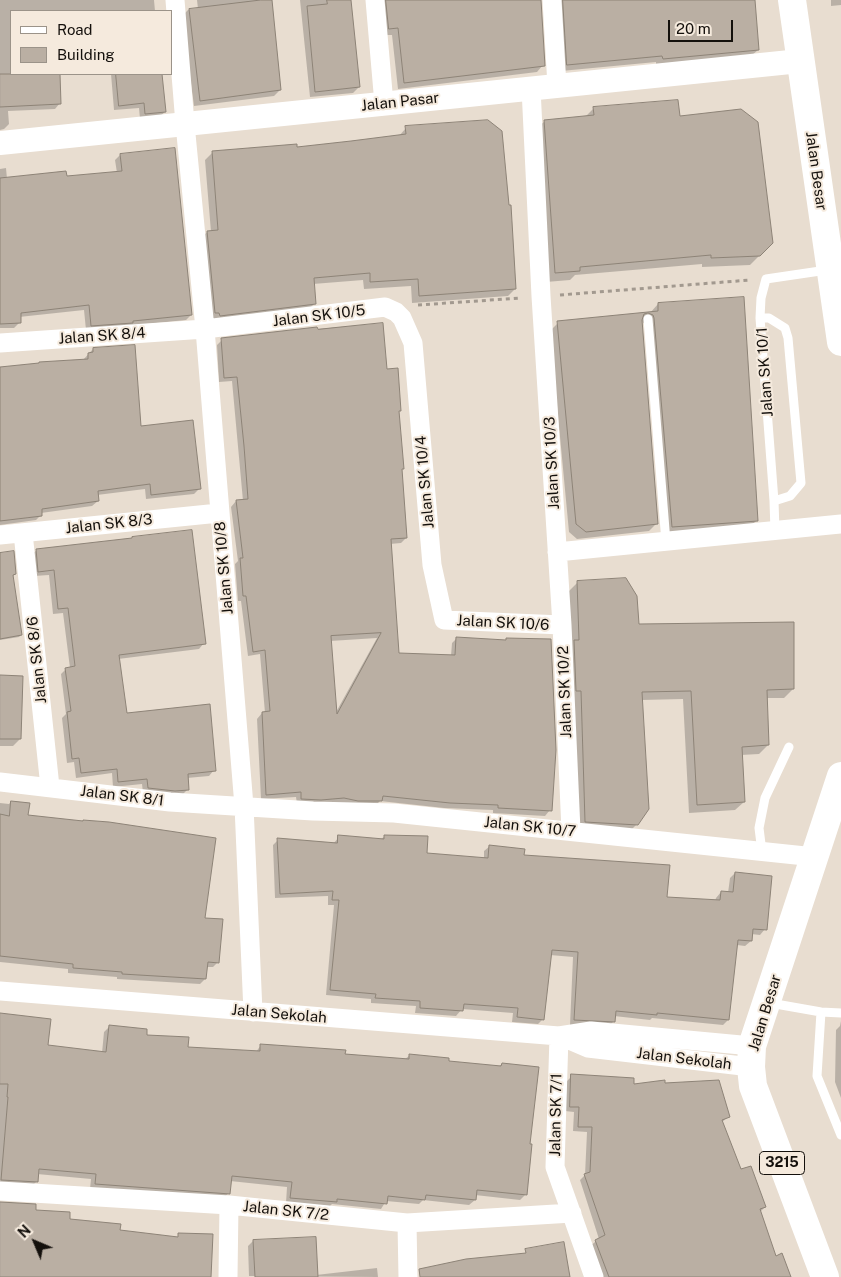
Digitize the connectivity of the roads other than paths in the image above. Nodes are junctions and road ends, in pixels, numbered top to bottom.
1 (175, 0) edge
2 (375, 0) edge
3 (552, 0) edge
4 (792, 0) edge
5 (800, 61) junction
6 (557, 86) junction
7 (531, 88) junction
8 (384, 104) junction
9 (185, 124) junction
10 (0, 143) edge
11 (830, 270) junction
12 (760, 318) junction
13 (648, 319) dead end
14 (205, 329) junction
15 (841, 342) edge
16 (0, 343) edge
17 (412, 344) joint
18 (774, 501) junction
19 (219, 512) junction
20 (841, 524) edge
21 (775, 531) junction
22 (24, 532) junction
23 (0, 535) edge
24 (666, 542) junction
25 (557, 552) junction
26 (444, 620) joint
27 (562, 625) junction
28 (789, 747) dead end
29 (841, 777) edge
30 (0, 782) edge
31 (50, 787) junction
32 (244, 806) junction
33 (571, 831) junction
34 (762, 852) junction
35 (815, 857) junction
36 (0, 992) edge
37 (767, 1002) junction
38 (253, 1012) junction
39 (821, 1012) junction
40 (841, 1013) edge
41 (558, 1036) junction
42 (752, 1056) junction
43 (841, 1135) edge
44 (0, 1191) edge
45 (229, 1205) junction
46 (572, 1213) junction
47 (407, 1223) junction
48 (228, 1277) edge
49 (408, 1277) edge
50 (594, 1277) edge
51 (825, 1277) edge

1 - 9 street, Jalan SK 10/8
2 - 8 street
3 - 6 street
4 - 5 main road, Jalan Besar
5 - 6 street, Jalan Pasar
5 - 11 main road, Jalan Besar
6 - 7 street, Jalan Pasar
7 - 8 street, Jalan Pasar
7 - 25 street, Jalan SK 10/3
8 - 9 street, Jalan Pasar
9 - 10 street, Jalan Pasar
9 - 14 street, Jalan SK 10/8
11 - 12 lane, Jalan SK 10/1
11 - 15 main road, Jalan Besar
12 - 18 lane, Jalan SK 10/1
12 - 18 lane
13 - 24 lane
14 - 16 street, Jalan SK 8/4
14 - 17 street, Jalan SK 10/5
14 - 19 street, Jalan SK 10/8
17 - 26 street, Jalan SK 10/4
18 - 21 lane, Jalan SK 10/1
19 - 22 street, Jalan SK 8/3
19 - 32 street, Jalan SK 10/8
20 - 21 street
21 - 24 street
22 - 23 street, Jalan SK 8/3
22 - 31 street, Jalan SK 8/6
24 - 25 street
25 - 27 street, Jalan SK 10/2
26 - 27 street, Jalan SK 10/6
27 - 33 street, Jalan SK 10/2
28 - 34 lane
29 - 35 main road, Jalan Besar / 3215
30 - 31 street, Jalan SK 8/1
31 - 32 street, Jalan SK 8/1
32 - 33 street, Jalan SK 10/7
32 - 38 street, Jalan SK 10/8
33 - 34 street, Jalan SK 10/7
34 - 35 street, Jalan SK 10/7
35 - 37 main road, Jalan Besar / 3215
36 - 38 street, Jalan Sekolah
37 - 39 lane
37 - 42 main road, Jalan Besar / 3215
38 - 41 street, Jalan Sekolah
39 - 40 lane
39 - 43 lane
41 - 42 street, Jalan Sekolah
41 - 46 street, Jalan SK 7/1
42 - 51 main road, Jalan Besar / 3215
44 - 45 street, Jalan SK 7/2
45 - 47 street, Jalan SK 7/2
45 - 48 street
46 - 47 street, Jalan SK 7/2
46 - 50 street, Jalan SK 7/1
47 - 49 street

